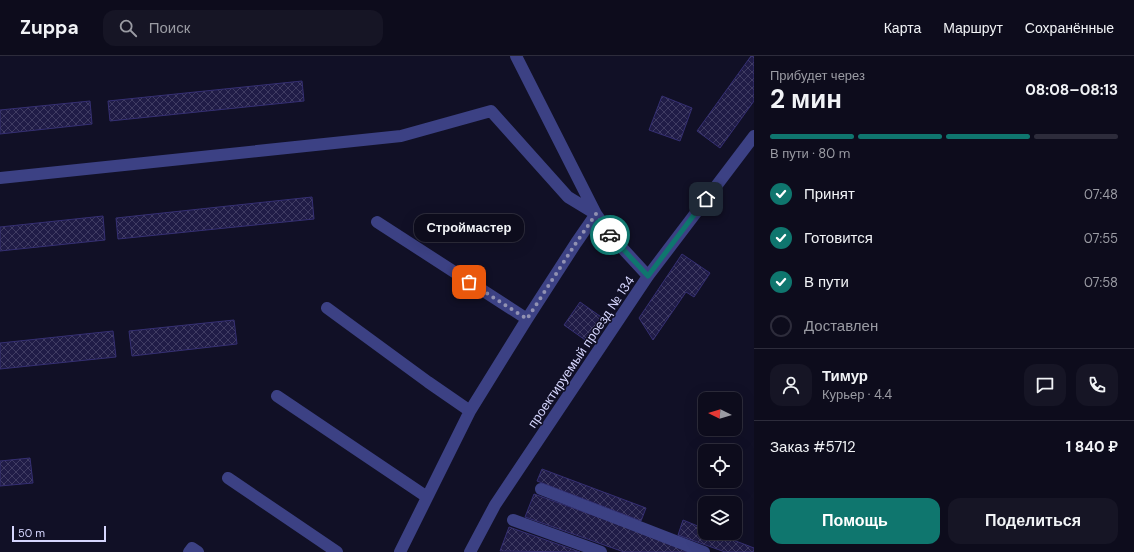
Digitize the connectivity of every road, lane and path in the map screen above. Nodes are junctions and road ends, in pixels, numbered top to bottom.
1 (516, 56) edge
2 (754, 136) edge
3 (0, 178) edge
4 (596, 214) junction
5 (377, 222) dead end
6 (648, 276) junction
7 (327, 308) dead end
8 (527, 319) junction
9 (277, 396) dead end
10 (470, 411) junction
11 (228, 478) dead end
12 (540, 489) dead end
13 (427, 496) junction
14 (513, 520) dead end
15 (189, 552) edge
16 (198, 552) edge
17 (337, 552) edge
18 (400, 552) edge
19 (470, 552) edge
20 (600, 552) edge
21 (704, 552) edge

1 - 4 street
2 - 6 street, проектируемый проезд № 134
3 - 4 street
4 - 6 street
4 - 8 street
5 - 8 street
6 - 19 street, проектируемый проезд № 134
7 - 10 street
8 - 10 street
9 - 13 street
10 - 13 street
11 - 17 street
12 - 21 street
13 - 18 street
14 - 20 street
15 - 16 street

